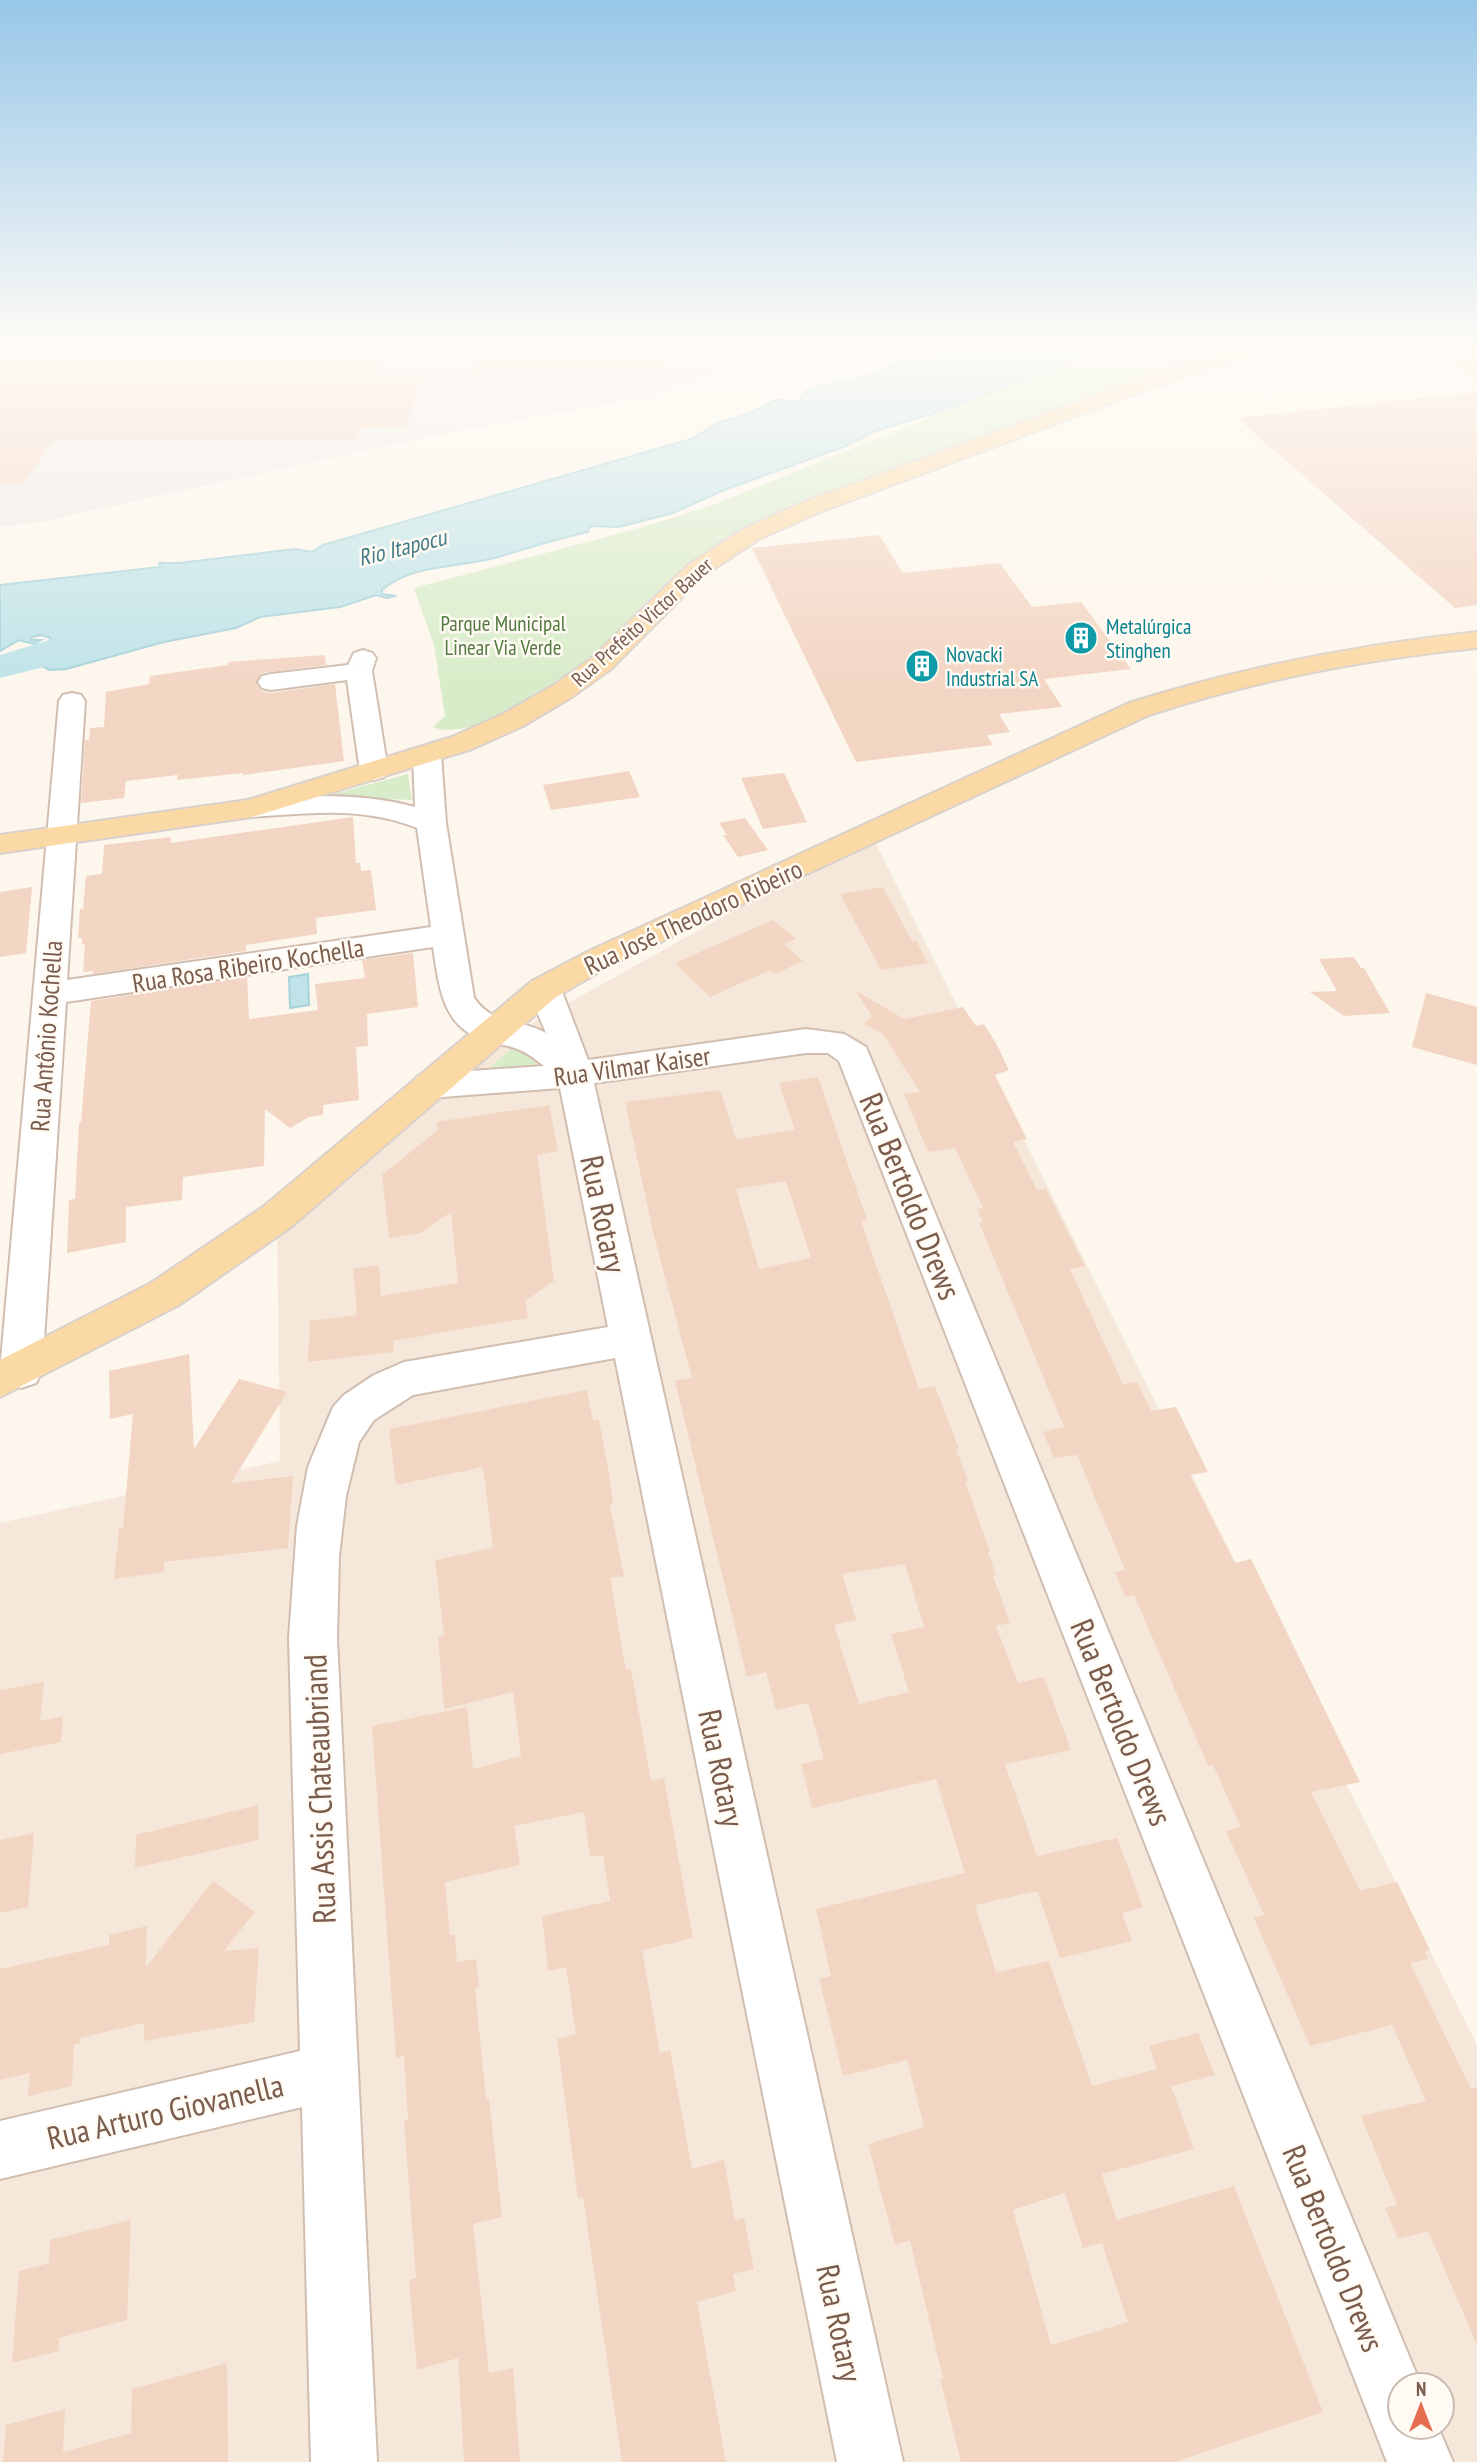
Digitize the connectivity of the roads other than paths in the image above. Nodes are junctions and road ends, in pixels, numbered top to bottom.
1 (942, 460) edge
2 (1477, 640) edge
3 (271, 682) dead end
4 (72, 701) dead end
5 (427, 755) junction
6 (374, 771) junction
7 (252, 808) junction
8 (431, 823) junction
9 (62, 834) junction
10 (0, 844) edge
11 (447, 935) junction
12 (544, 989) junction
13 (48, 995) junction
14 (494, 1031) junction
15 (834, 1041) joint
16 (575, 1074) junction
17 (429, 1086) junction
18 (631, 1339) junction
19 (10, 1375) edge
20 (331, 2072) junction
21 (0, 2150) edge
22 (1386, 2377) edge
23 (1412, 2441) edge
24 (344, 2462) edge
25 (870, 2462) edge
26 (1420, 2462) edge

1 - 5 main road, Rua Prefeito Victor Bauer
2 - 12 main road, Rua José Theodoro Ribeiro
3 - 6 street
4 - 9 street, Rua Antônio Kochella
5 - 6 main road, Rua Prefeito Victor Bauer
5 - 8 street
6 - 7 main road, Rua Prefeito Victor Bauer
7 - 8 street
7 - 9 main road, Rua Prefeito Victor Bauer
8 - 11 street
9 - 10 main road, Rua Prefeito Victor Bauer
9 - 13 street, Rua Antônio Kochella
11 - 13 street, Rua Rosa Ribeiro Kochella
11 - 14 street
12 - 14 main road, Rua José Theodoro Ribeiro
12 - 16 street, Rua Rotary
13 - 19 street, Rua Antônio Kochella
14 - 16 street
14 - 17 main road, Rua José Theodoro Ribeiro
15 - 16 street, Rua Vilmar Kaiser
15 - 22 street, Rua Bertoldo Drews
16 - 17 street, Rua Vilmar Kaiser
16 - 18 street, Rua Rotary
17 - 19 main road, Rua José Theodoro Ribeiro
18 - 20 street, Rua Assis Chateaubriand
18 - 25 street, Rua Rotary
20 - 21 street, Rua Arturo Giovanella
20 - 24 street, Rua Assis Chateaubriand
23 - 26 street

